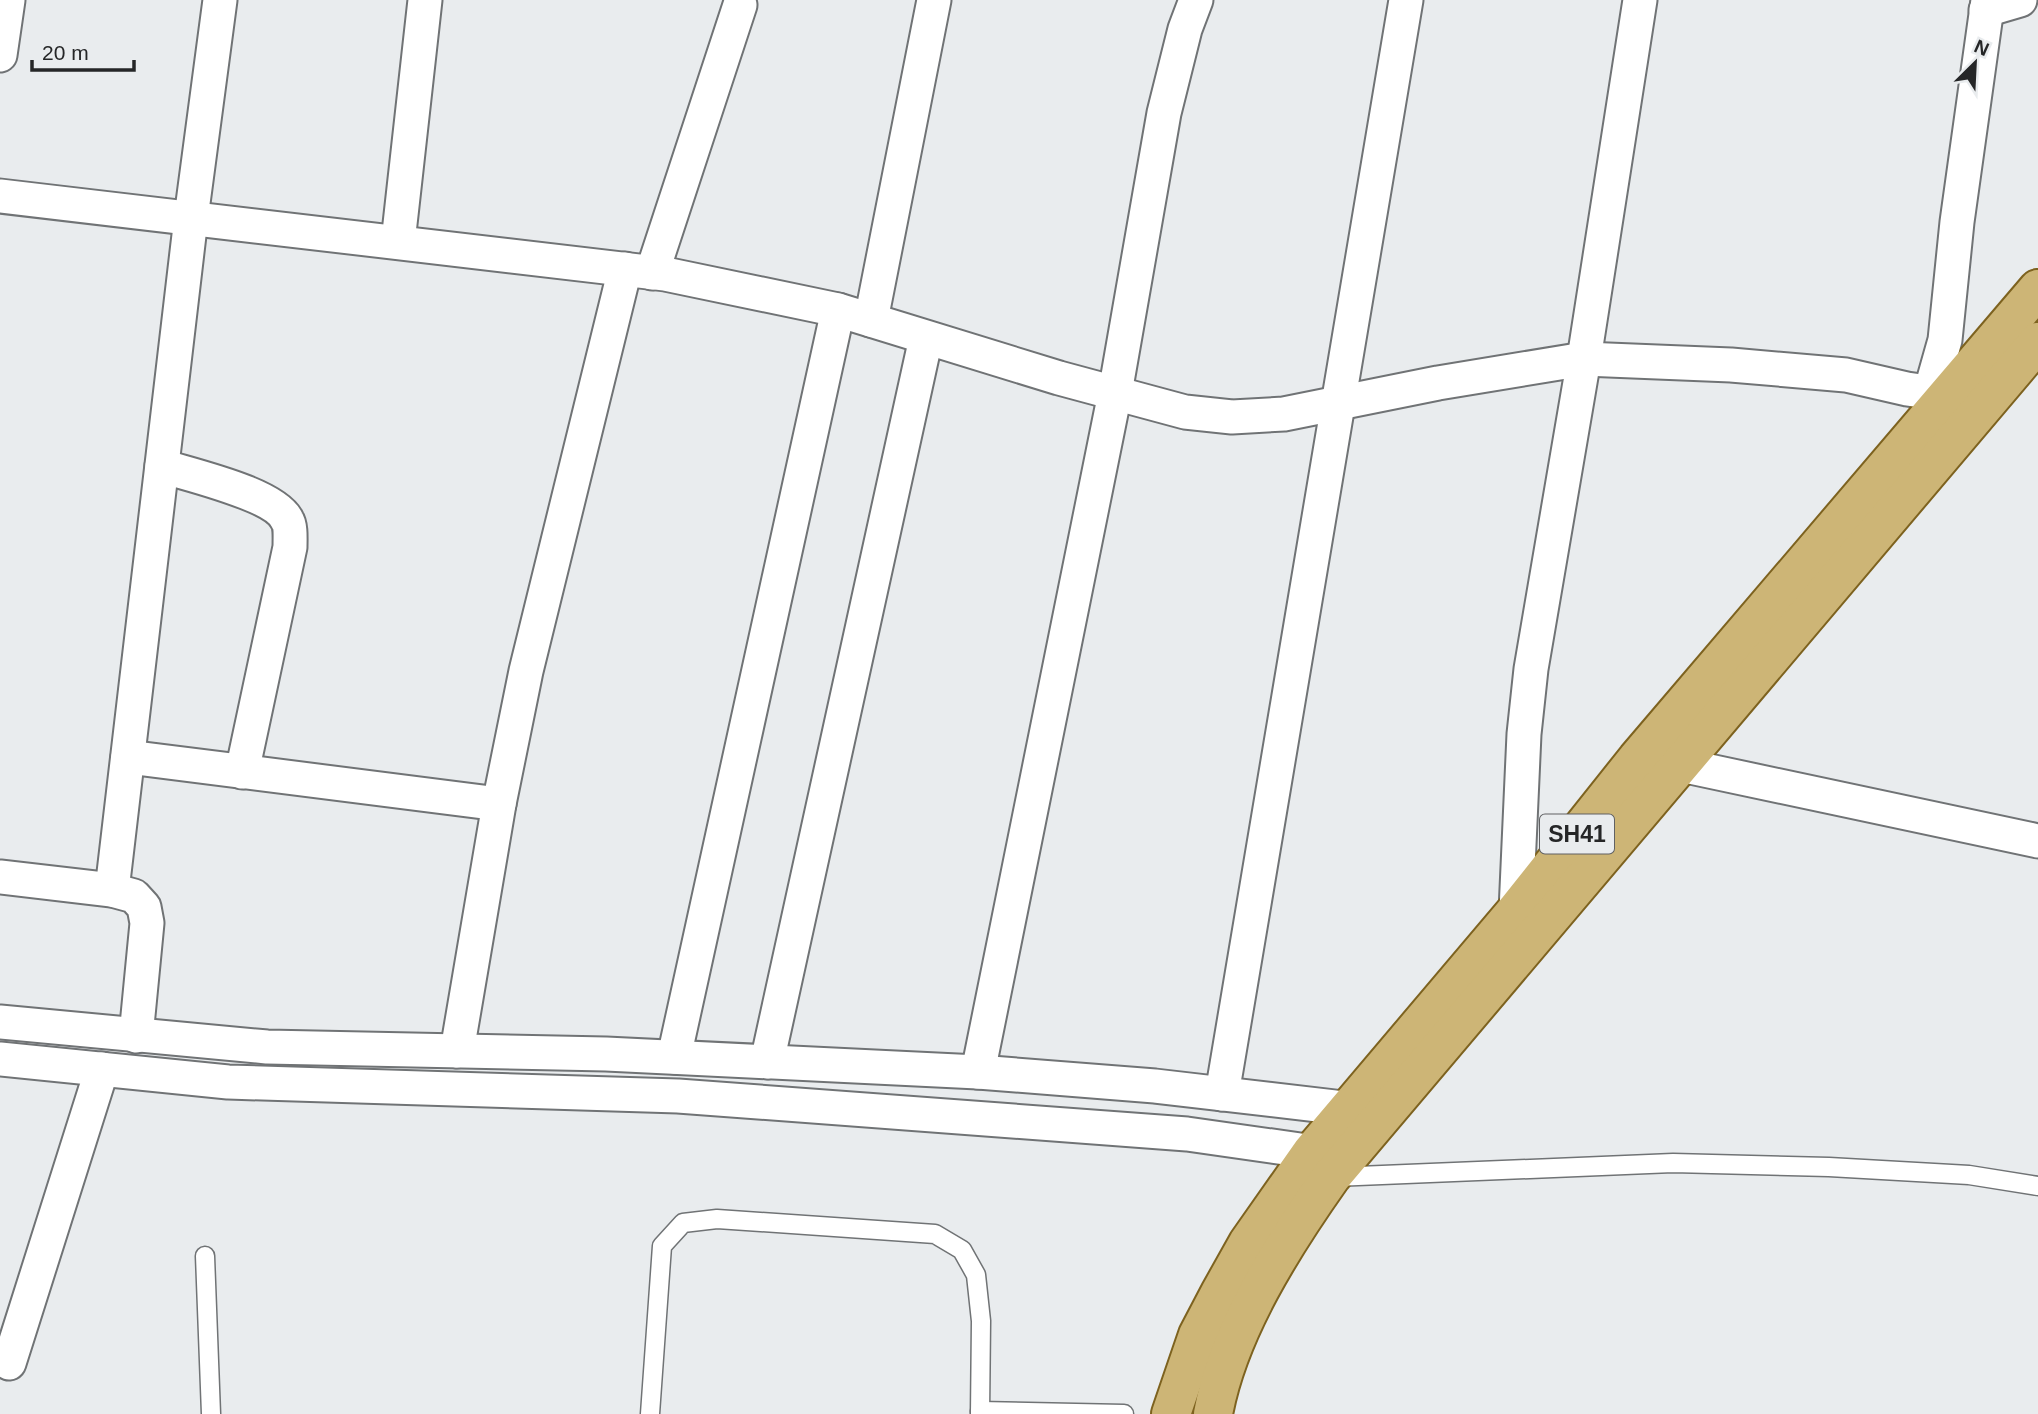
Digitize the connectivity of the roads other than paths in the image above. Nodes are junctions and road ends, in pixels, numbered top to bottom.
1 (8, 0) edge
2 (220, 0) edge
3 (425, 0) edge
4 (934, 0) edge
5 (1196, 0) edge
6 (1406, 0) edge
7 (1640, 0) edge
8 (2021, 0) edge
9 (740, 5) dead end
10 (1987, 5) edge
11 (0, 55) edge
12 (0, 196) edge
13 (191, 218) junction
14 (398, 242) junction
15 (639, 271) junction
16 (2038, 289) edge
17 (838, 310) junction
18 (871, 320) junction
19 (926, 338) junction
20 (2038, 342) edge
21 (1584, 359) junction
22 (1115, 393) junction
23 (1952, 401) junction
24 (1337, 403) junction
25 (162, 466) junction
26 (128, 757) junction
27 (1681, 765) junction
28 (242, 772) junction
29 (499, 804) junction
30 (2038, 841) edge
31 (0, 877) edge
32 (112, 890) junction
33 (1516, 911) junction
34 (0, 1022) edge
35 (136, 1036) junction
36 (457, 1051) junction
37 (674, 1057) junction
38 (0, 1059) edge
39 (767, 1062) junction
40 (102, 1069) junction
41 (978, 1072) junction
42 (1222, 1094) junction
43 (1369, 1111) junction
44 (1321, 1166) junction
45 (2038, 1186) edge
46 (205, 1256) dead end
47 (9, 1363) dead end
48 (979, 1413) edge
49 (211, 1414) edge
50 (650, 1414) edge
51 (1124, 1414) edge
52 (1171, 1414) edge
53 (1213, 1414) edge

1 - 11 street
2 - 13 street
3 - 14 street
4 - 18 street
5 - 22 street
6 - 24 street
7 - 21 street
8 - 10 street
9 - 15 street
10 - 23 street
12 - 13 street
13 - 14 street
13 - 25 street
14 - 15 street
15 - 17 street
15 - 29 street
16 - 23 main road, SH41
17 - 18 street
17 - 37 street
18 - 19 street
19 - 22 street
19 - 39 street
20 - 23 main road, SH41
21 - 23 street
21 - 24 street
21 - 33 street
22 - 24 street
22 - 41 street
23 - 27 main road, SH41
23 - 33 main road, SH41
24 - 42 street
25 - 26 street
25 - 28 street
26 - 28 street
26 - 32 street
27 - 30 street
27 - 43 main road, SH41
28 - 29 street
29 - 36 street
31 - 32 street
32 - 35 street
33 - 43 main road, SH41
34 - 35 street
35 - 36 street
36 - 37 street
37 - 39 street
38 - 40 street
39 - 41 street
40 - 44 street
40 - 47 street
41 - 42 street
42 - 43 street
43 - 44 main road, SH41
44 - 45 lane
44 - 52 main road, SH41
44 - 53 main road, SH41
46 - 49 lane
48 - 50 lane
48 - 51 lane

